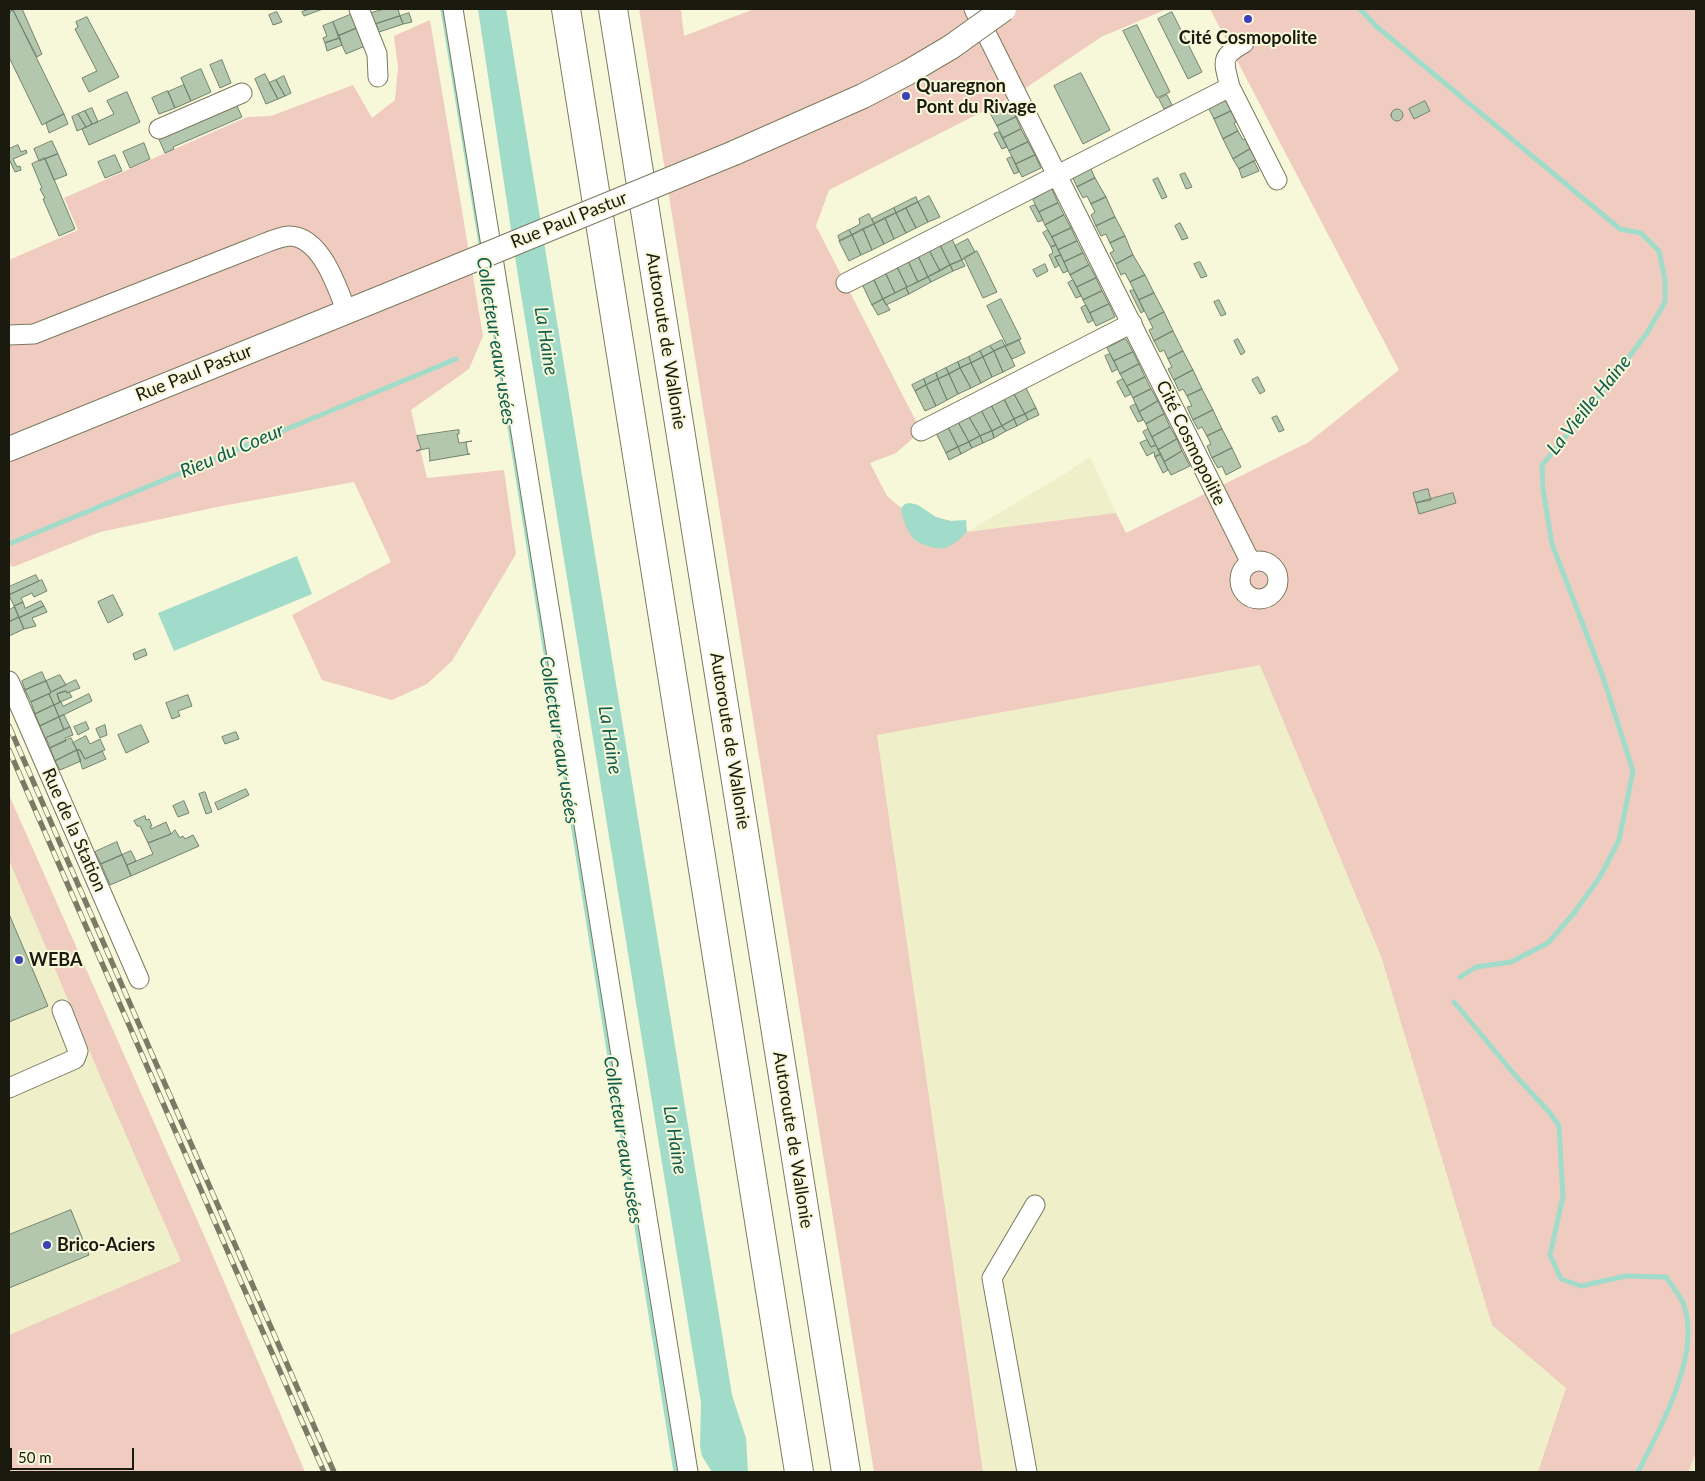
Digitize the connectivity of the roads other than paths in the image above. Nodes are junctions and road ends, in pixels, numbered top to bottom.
1 (359, 9) edge
2 (453, 9) edge
3 (566, 9) edge
4 (613, 9) edge
5 (974, 9) edge
6 (1004, 9) edge
7 (1244, 43) dead end
8 (378, 77) dead end
9 (1230, 87) junction
10 (242, 93) dead end
11 (159, 129) dead end
12 (1058, 175) junction
13 (1277, 180) dead end
14 (846, 283) dead end
15 (346, 310) junction
16 (1132, 323) junction
17 (9, 335) edge
18 (921, 431) dead end
19 (9, 449) edge
20 (1251, 562) dead end
21 (9, 681) edge
22 (139, 979) dead end
23 (62, 1010) dead end
24 (9, 1088) edge
25 (1035, 1205) dead end
26 (688, 1472) edge
27 (799, 1472) edge
28 (846, 1472) edge
29 (1027, 1472) edge

1 - 8 street
2 - 26 street
3 - 27 highway
4 - 28 highway, Autoroute de Wallonie
5 - 12 street, Cité Cosmopolite
6 - 15 main road, Rue Paul Pastur, bridge
7 - 9 street
9 - 12 street
9 - 13 street
10 - 11 street
12 - 14 street
12 - 16 street, Cité Cosmopolite
15 - 17 street
15 - 19 main road, Rue Paul Pastur
16 - 18 street
16 - 20 street, Cité Cosmopolite
21 - 22 street, Rue de la Station
23 - 24 street
25 - 29 street

